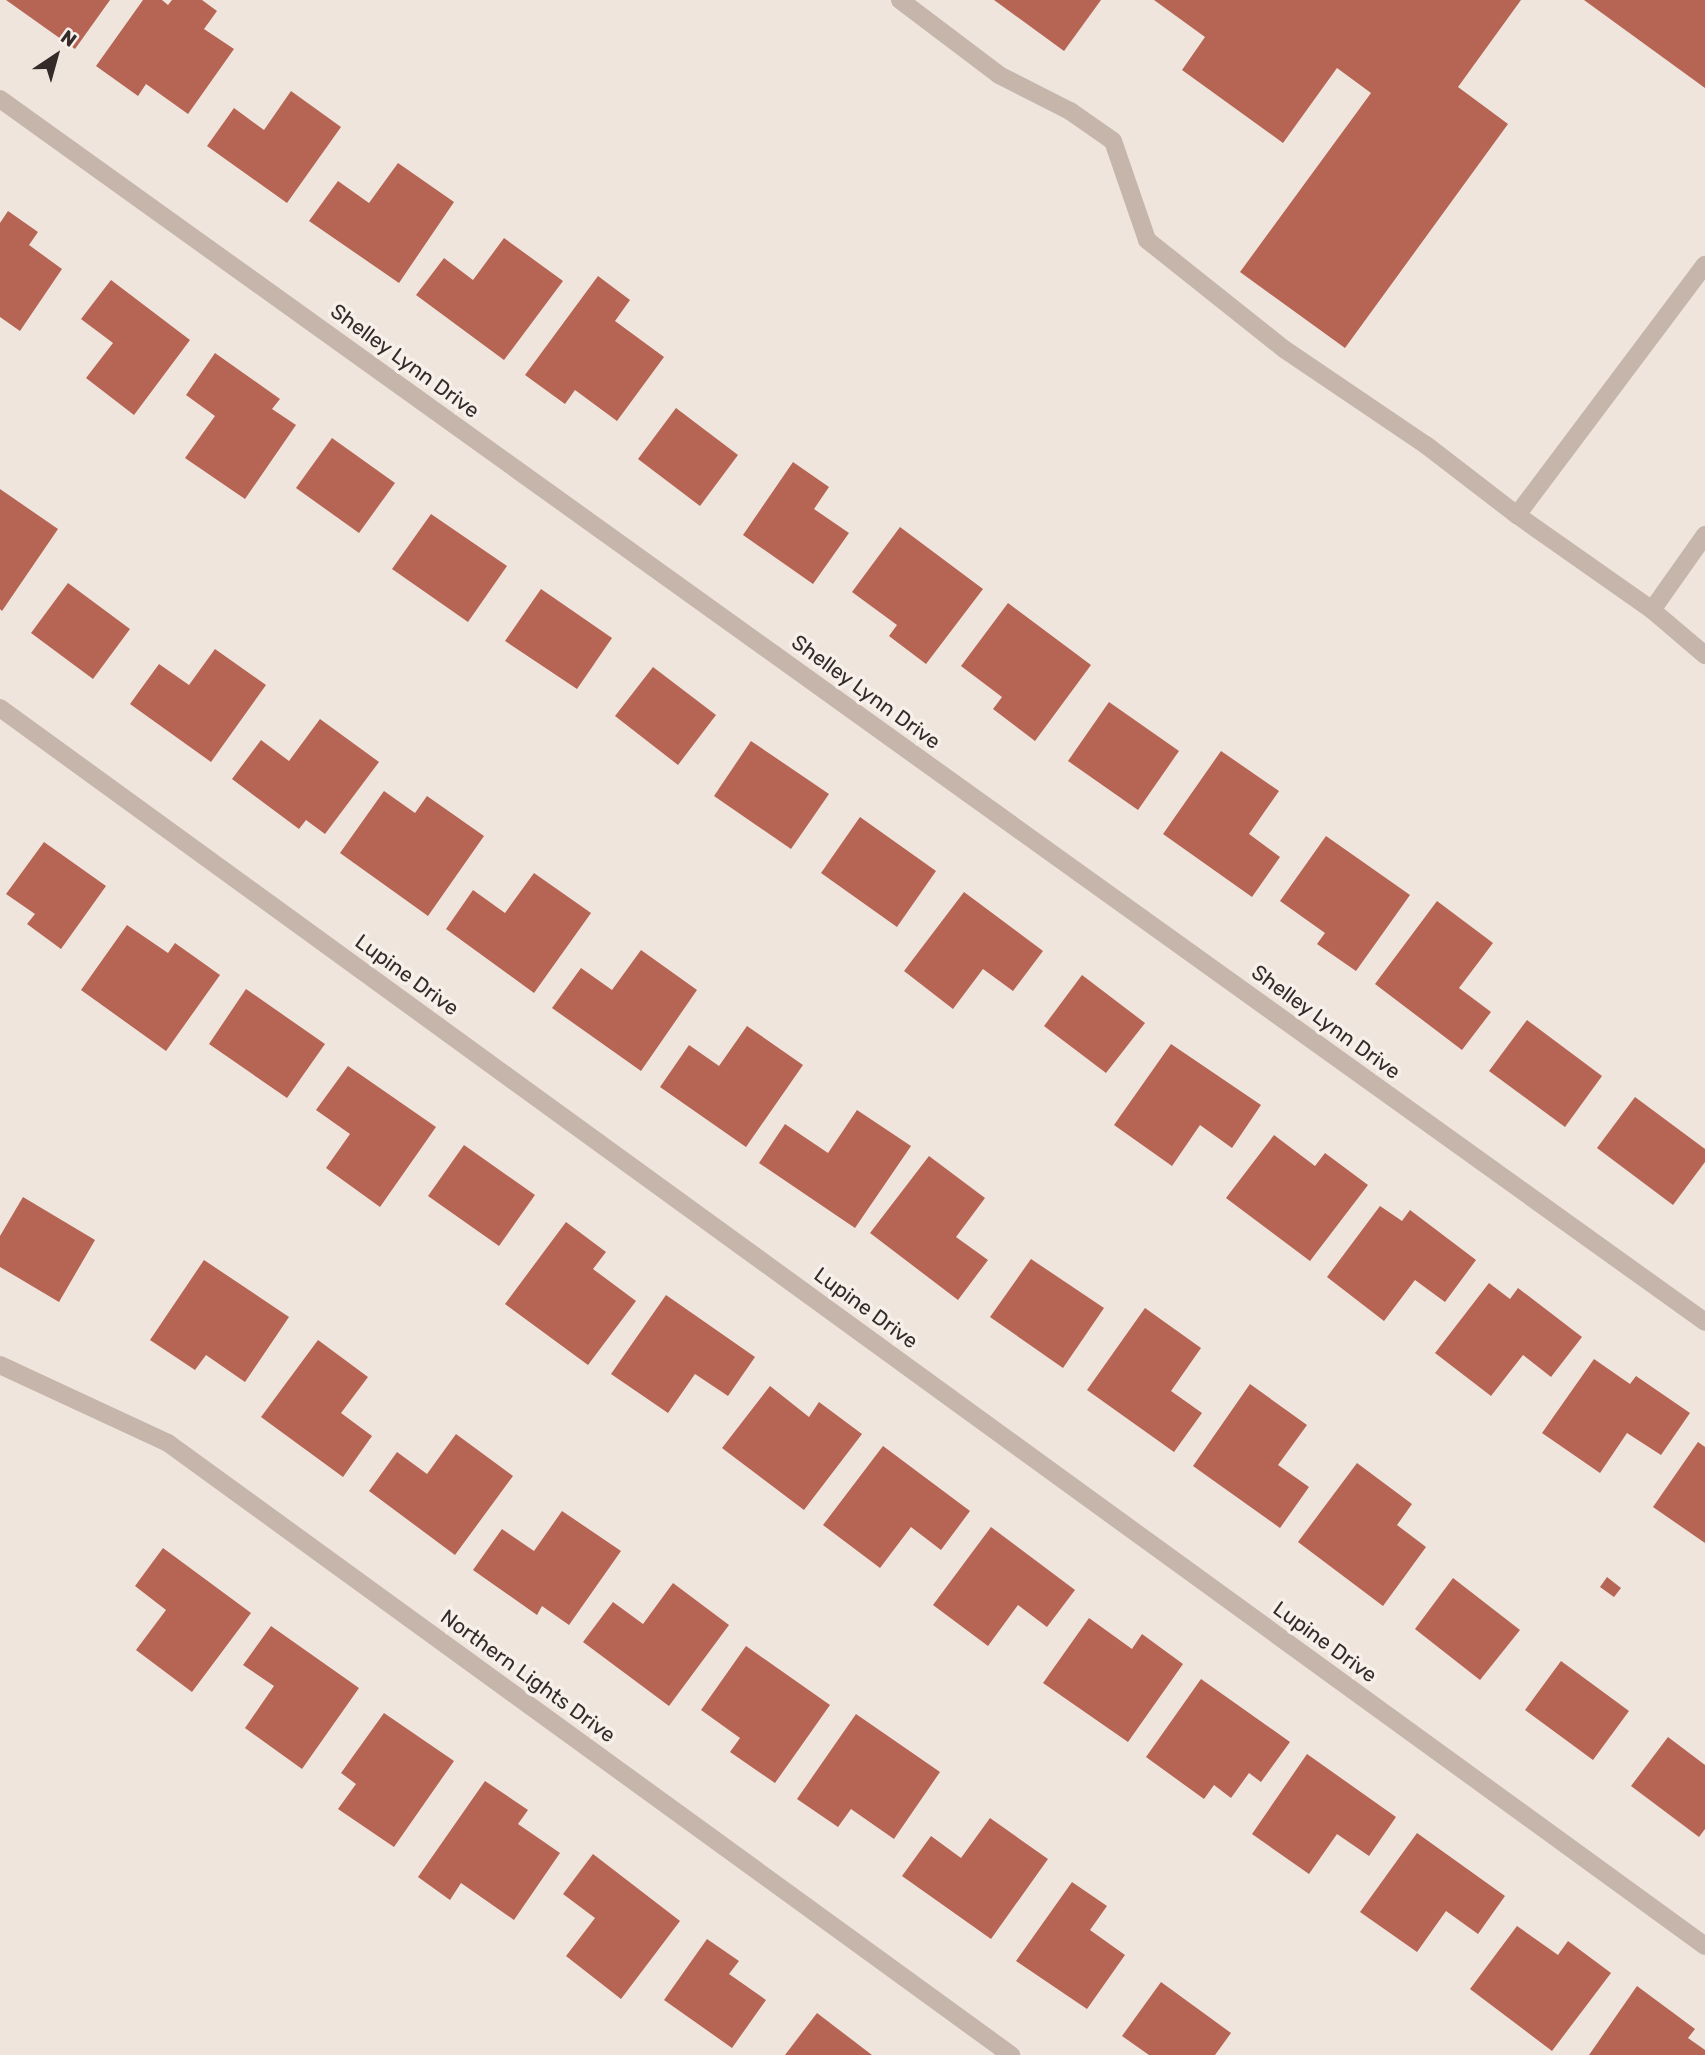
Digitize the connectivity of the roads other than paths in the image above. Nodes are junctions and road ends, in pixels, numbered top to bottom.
1 (900, 0) edge
2 (0, 99) edge
3 (1705, 265) edge
4 (1517, 515) junction
5 (1705, 535) edge
6 (1652, 611) junction
7 (1705, 655) edge
8 (0, 708) edge
9 (1705, 1322) edge
10 (0, 1365) edge
11 (1705, 1946) edge
12 (1012, 2055) edge

1 - 4 street
2 - 9 street, Shelley Lynn Drive
3 - 4 street
4 - 6 street
5 - 6 street
6 - 7 street
8 - 11 street, Lupine Drive
10 - 12 street, Northern Lights Drive

